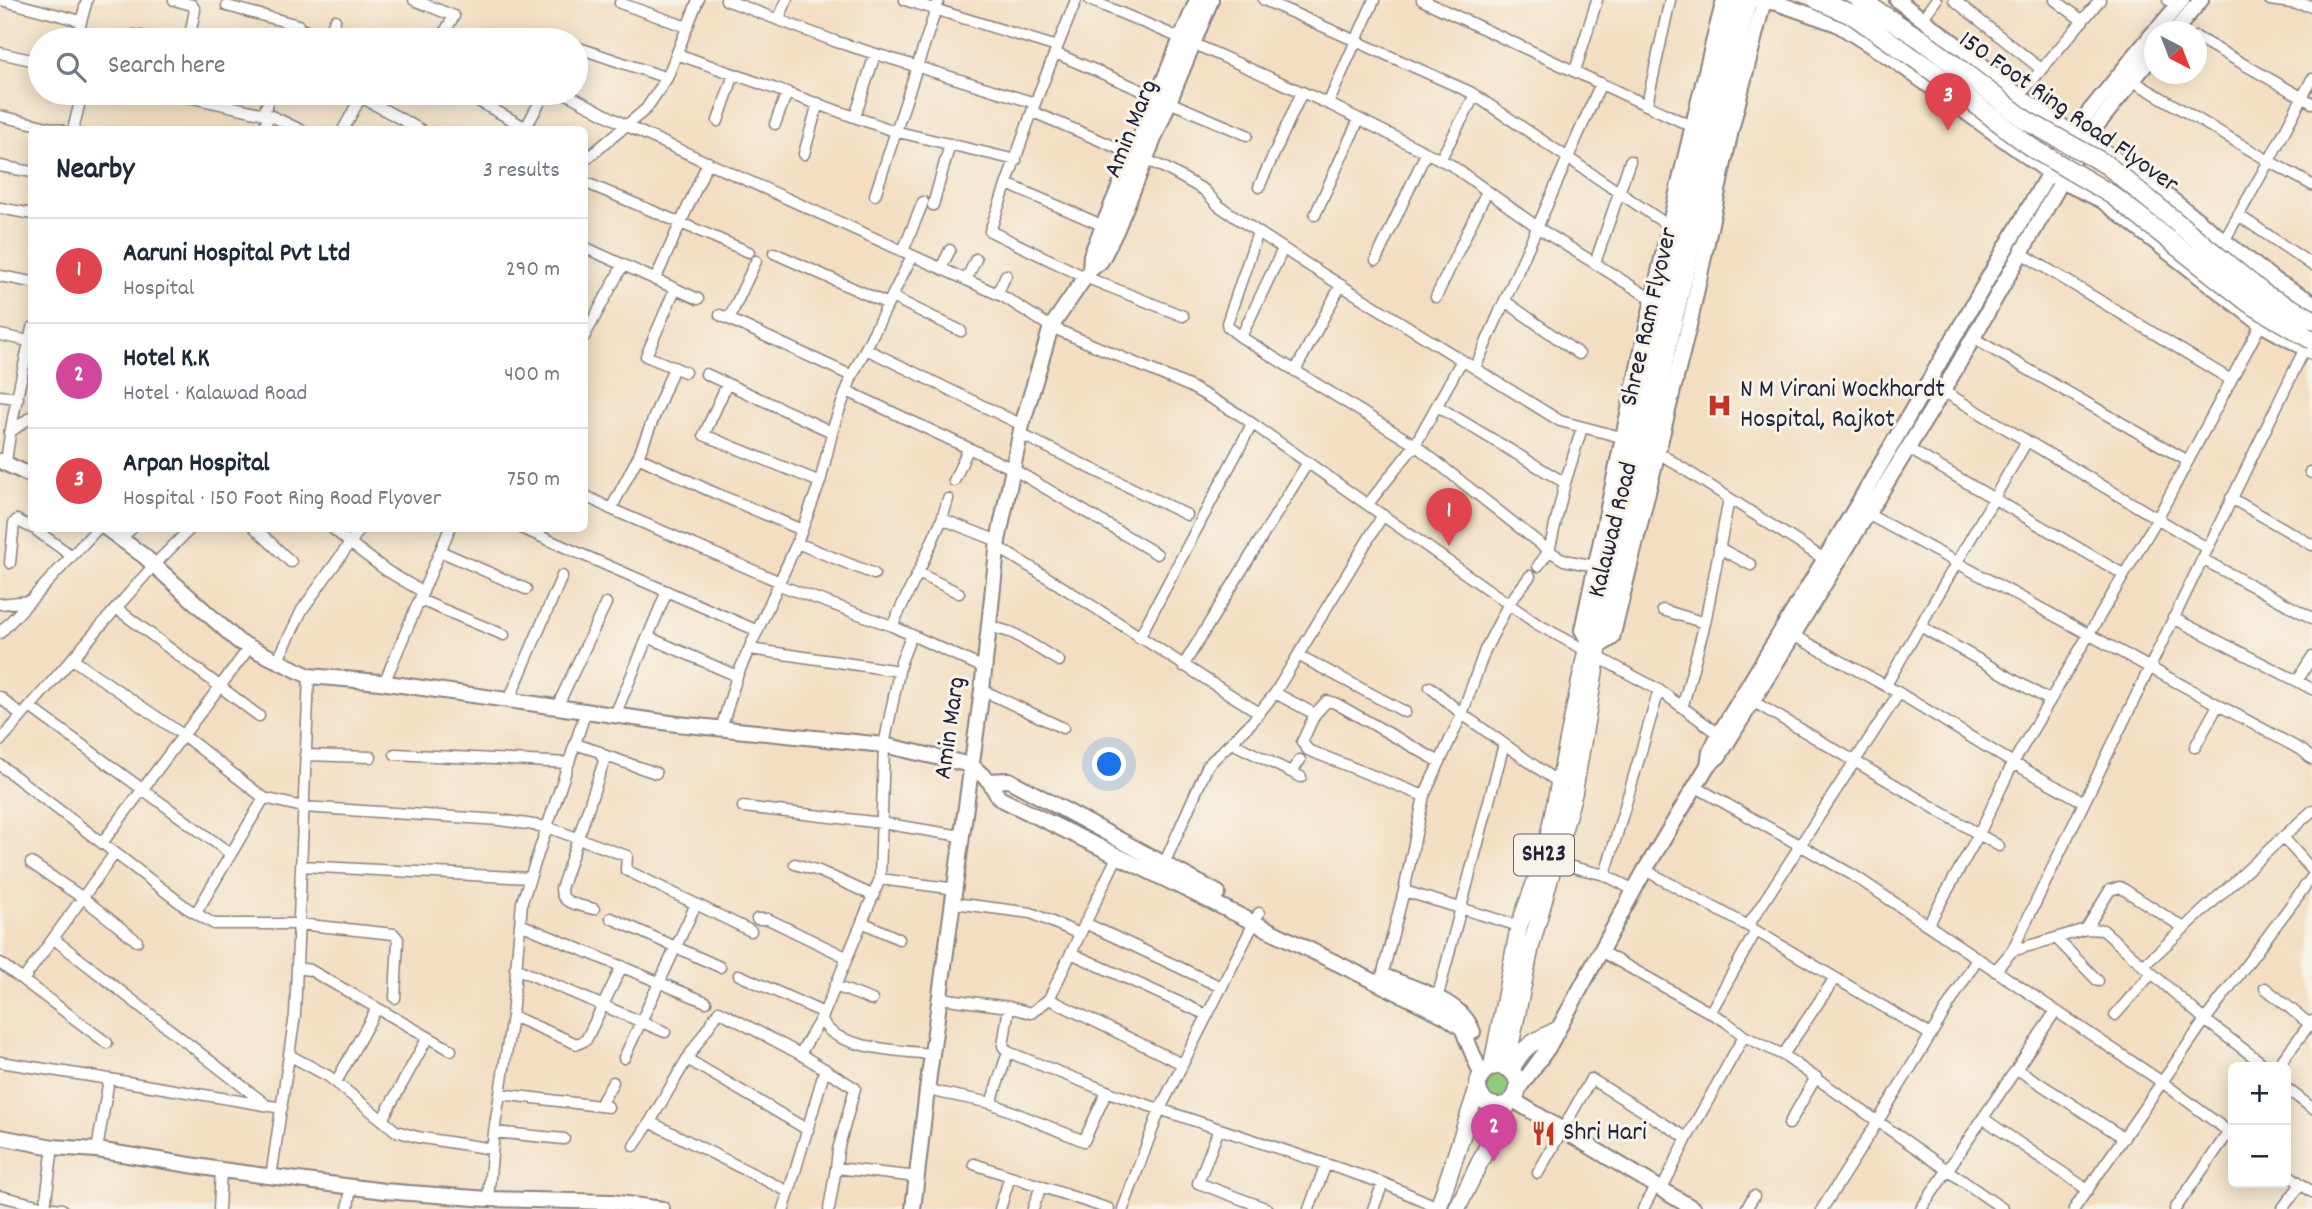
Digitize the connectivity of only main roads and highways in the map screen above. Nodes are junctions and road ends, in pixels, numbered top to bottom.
1 (1735, 0) edge
2 (1758, 0) edge
3 (1818, 0) edge
4 (1860, 0) edge
5 (2312, 305) edge
6 (2310, 347) edge
7 (1594, 641) junction
8 (1557, 1030) road end
9 (1492, 1072) junction
10 (1513, 1098) junction
11 (1464, 1123) junction
12 (1494, 1132) junction
13 (1438, 1208) edge
14 (1457, 1209) edge

1 - 7 main road, Shree Ram Flyover
2 - 7 main road, Shree Ram Flyover
3 - 6 highway, 150 Foot Ring Road Flyover, bridge
4 - 5 highway, 150 Foot Ring Road Flyover, bridge
7 - 9 main road, Kalawad Road / SH23
7 - 9 main road, Kalawad Road / SH23
8 - 9 main road
9 - 10 main road
9 - 10 main road
9 - 11 main road, Kalawad Road / SH23
10 - 12 main road
11 - 12 main road
11 - 13 main road, Kalawad Road / SH23
12 - 14 main road

